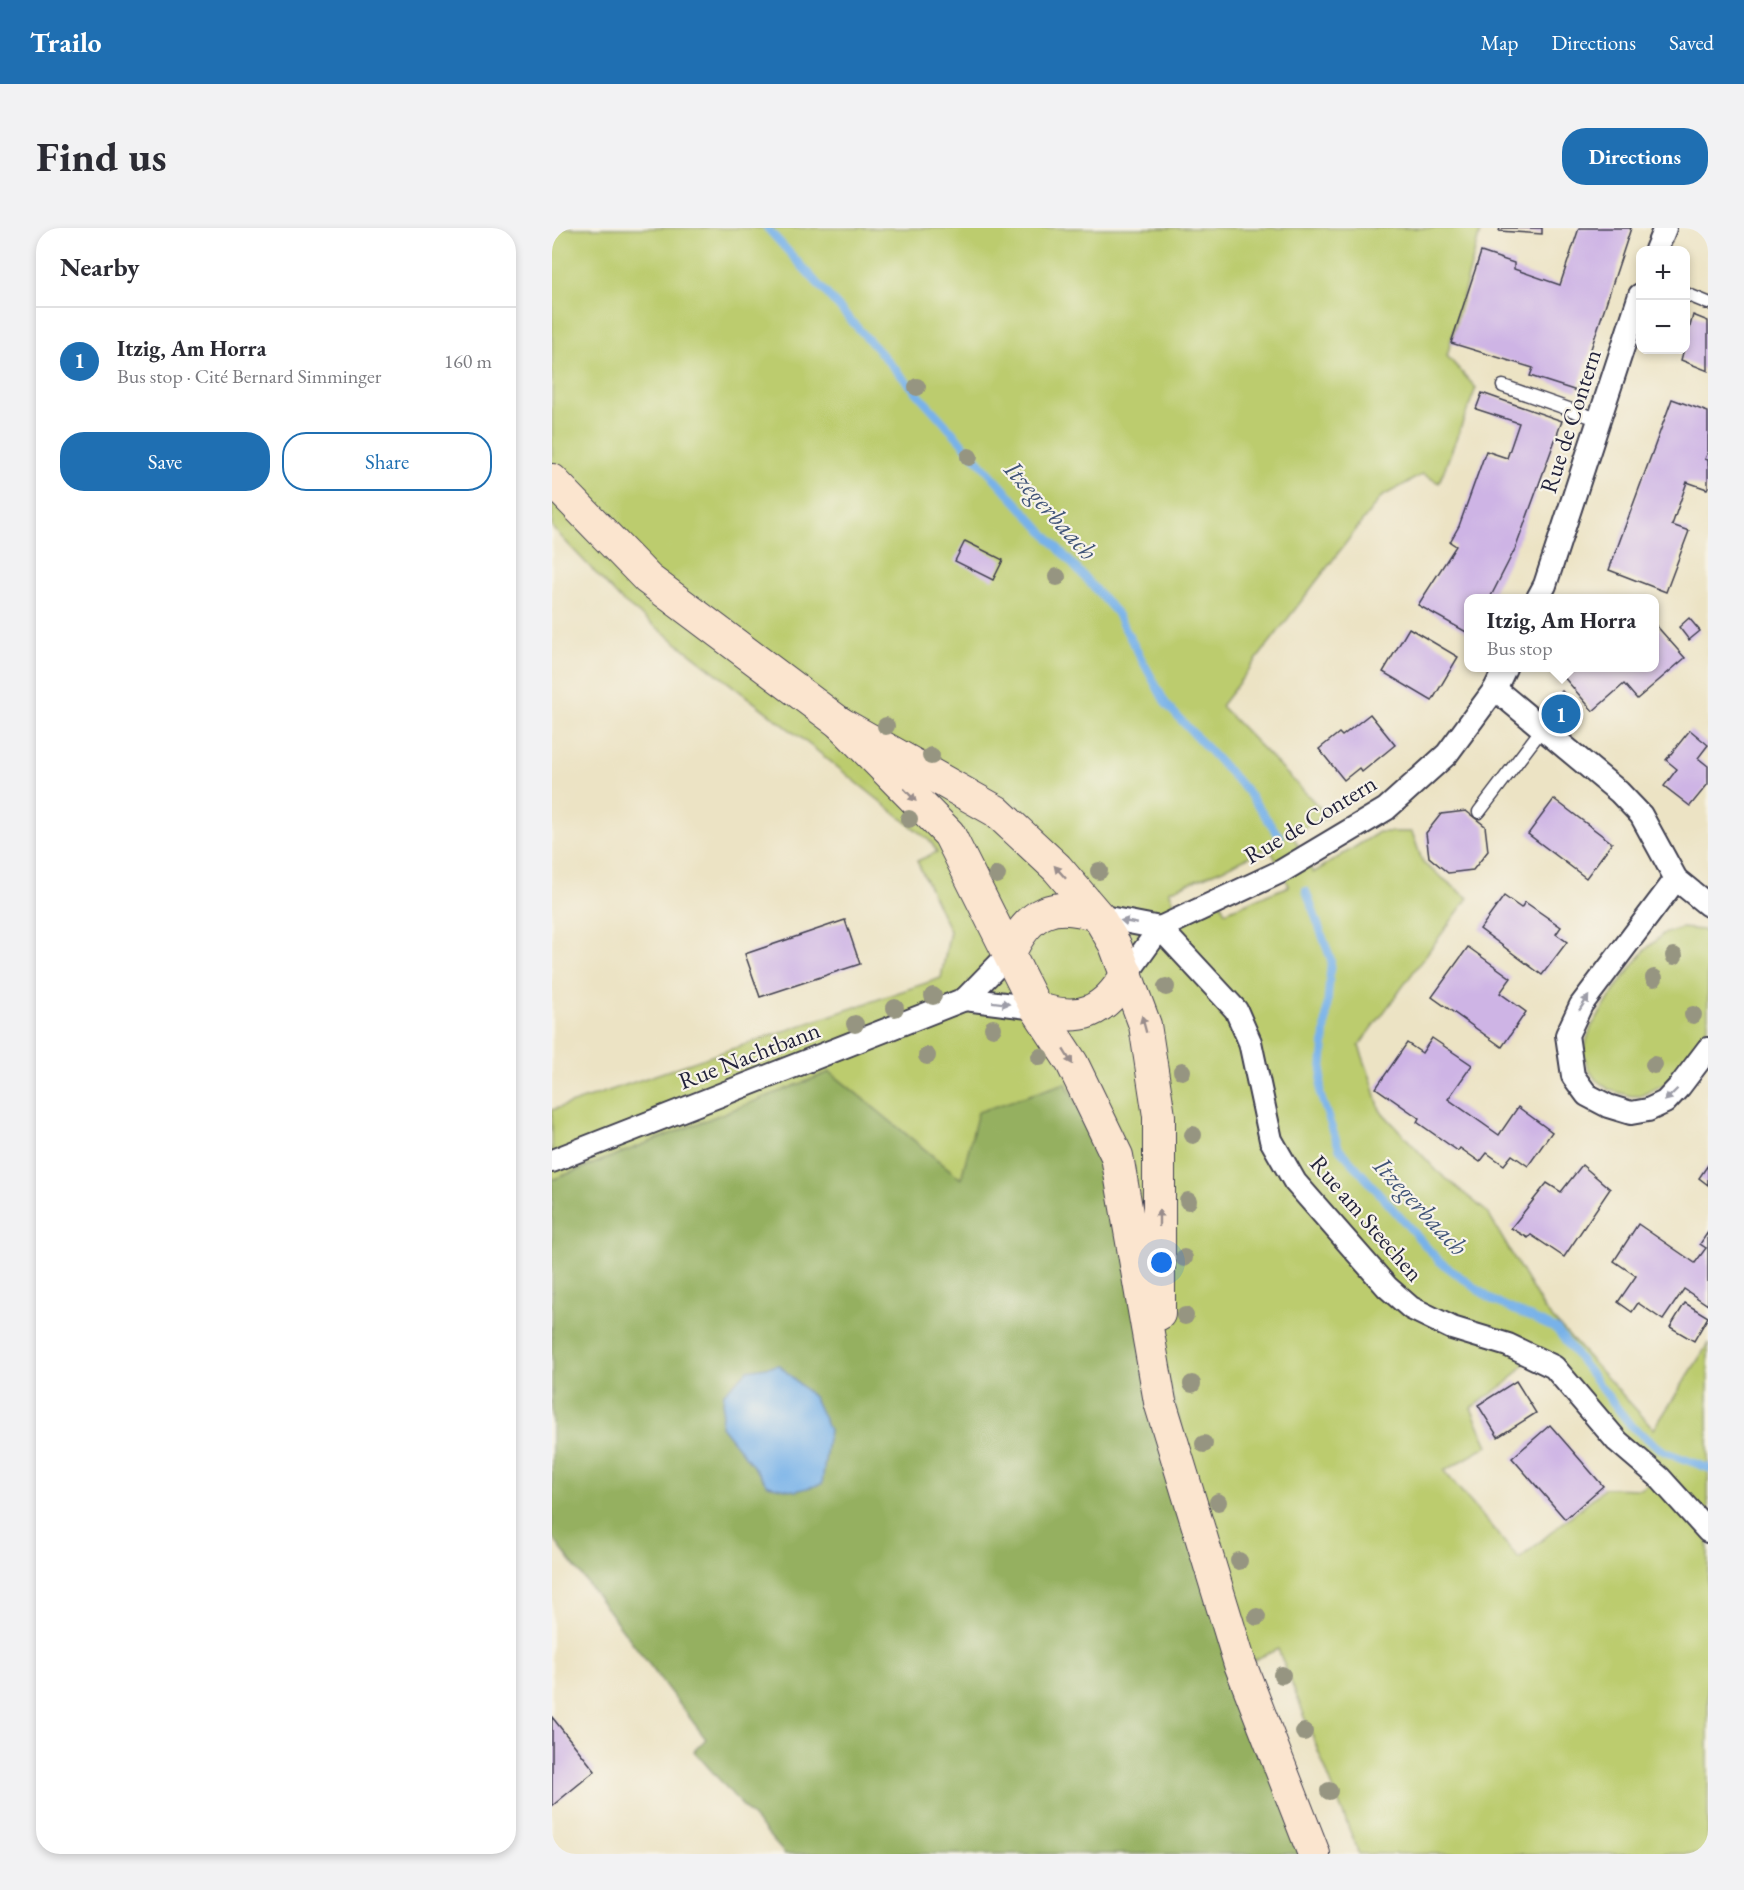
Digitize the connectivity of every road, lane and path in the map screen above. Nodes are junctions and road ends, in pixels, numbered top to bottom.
1 (1665, 228) edge
2 (1658, 246) edge
3 (1690, 296) edge
4 (1639, 300) edge
5 (1708, 303) edge
6 (1503, 386) dead end
7 (1600, 420) junction
8 (552, 480) edge
9 (1540, 594) edge
10 (1503, 672) edge
11 (1495, 689) junction
12 (840, 723) junction
13 (1542, 729) junction
14 (1479, 812) dead end
15 (1676, 879) junction
16 (1708, 906) edge
17 (1098, 916) junction
18 (1160, 928) junction
19 (1010, 953) junction
20 (1127, 974) junction
21 (965, 999) junction
22 (1036, 1008) junction
23 (1708, 1049) edge
24 (552, 1161) edge
25 (1160, 1402) junction
26 (1708, 1531) edge
27 (1314, 1854) edge

1 - 2 street
3 - 5 lane
4 - 7 street, Rue de Contern
6 - 7 lane
7 - 9 street, Rue de Contern
8 - 12 main road
10 - 11 street, Rue de Contern
11 - 13 street
11 - 18 street, Rue de Contern
17 -> 12 main road
12 -> 19 main road
13 - 14 lane
13 - 15 street
15 - 16 street
23 -> 15 street
18 -> 17 street
17 - 19 main road
17 - 20 main road
18 - 20 street, Rue de Contern
18 - 26 street, Rue am Steechen
19 - 21 street, Rue Nachtbann
19 - 22 main road
20 - 22 main road
25 -> 20 main road
21 -> 22 street, Rue Nachtbann
21 - 24 street, Rue Nachtbann
22 -> 25 main road
25 - 27 main road

